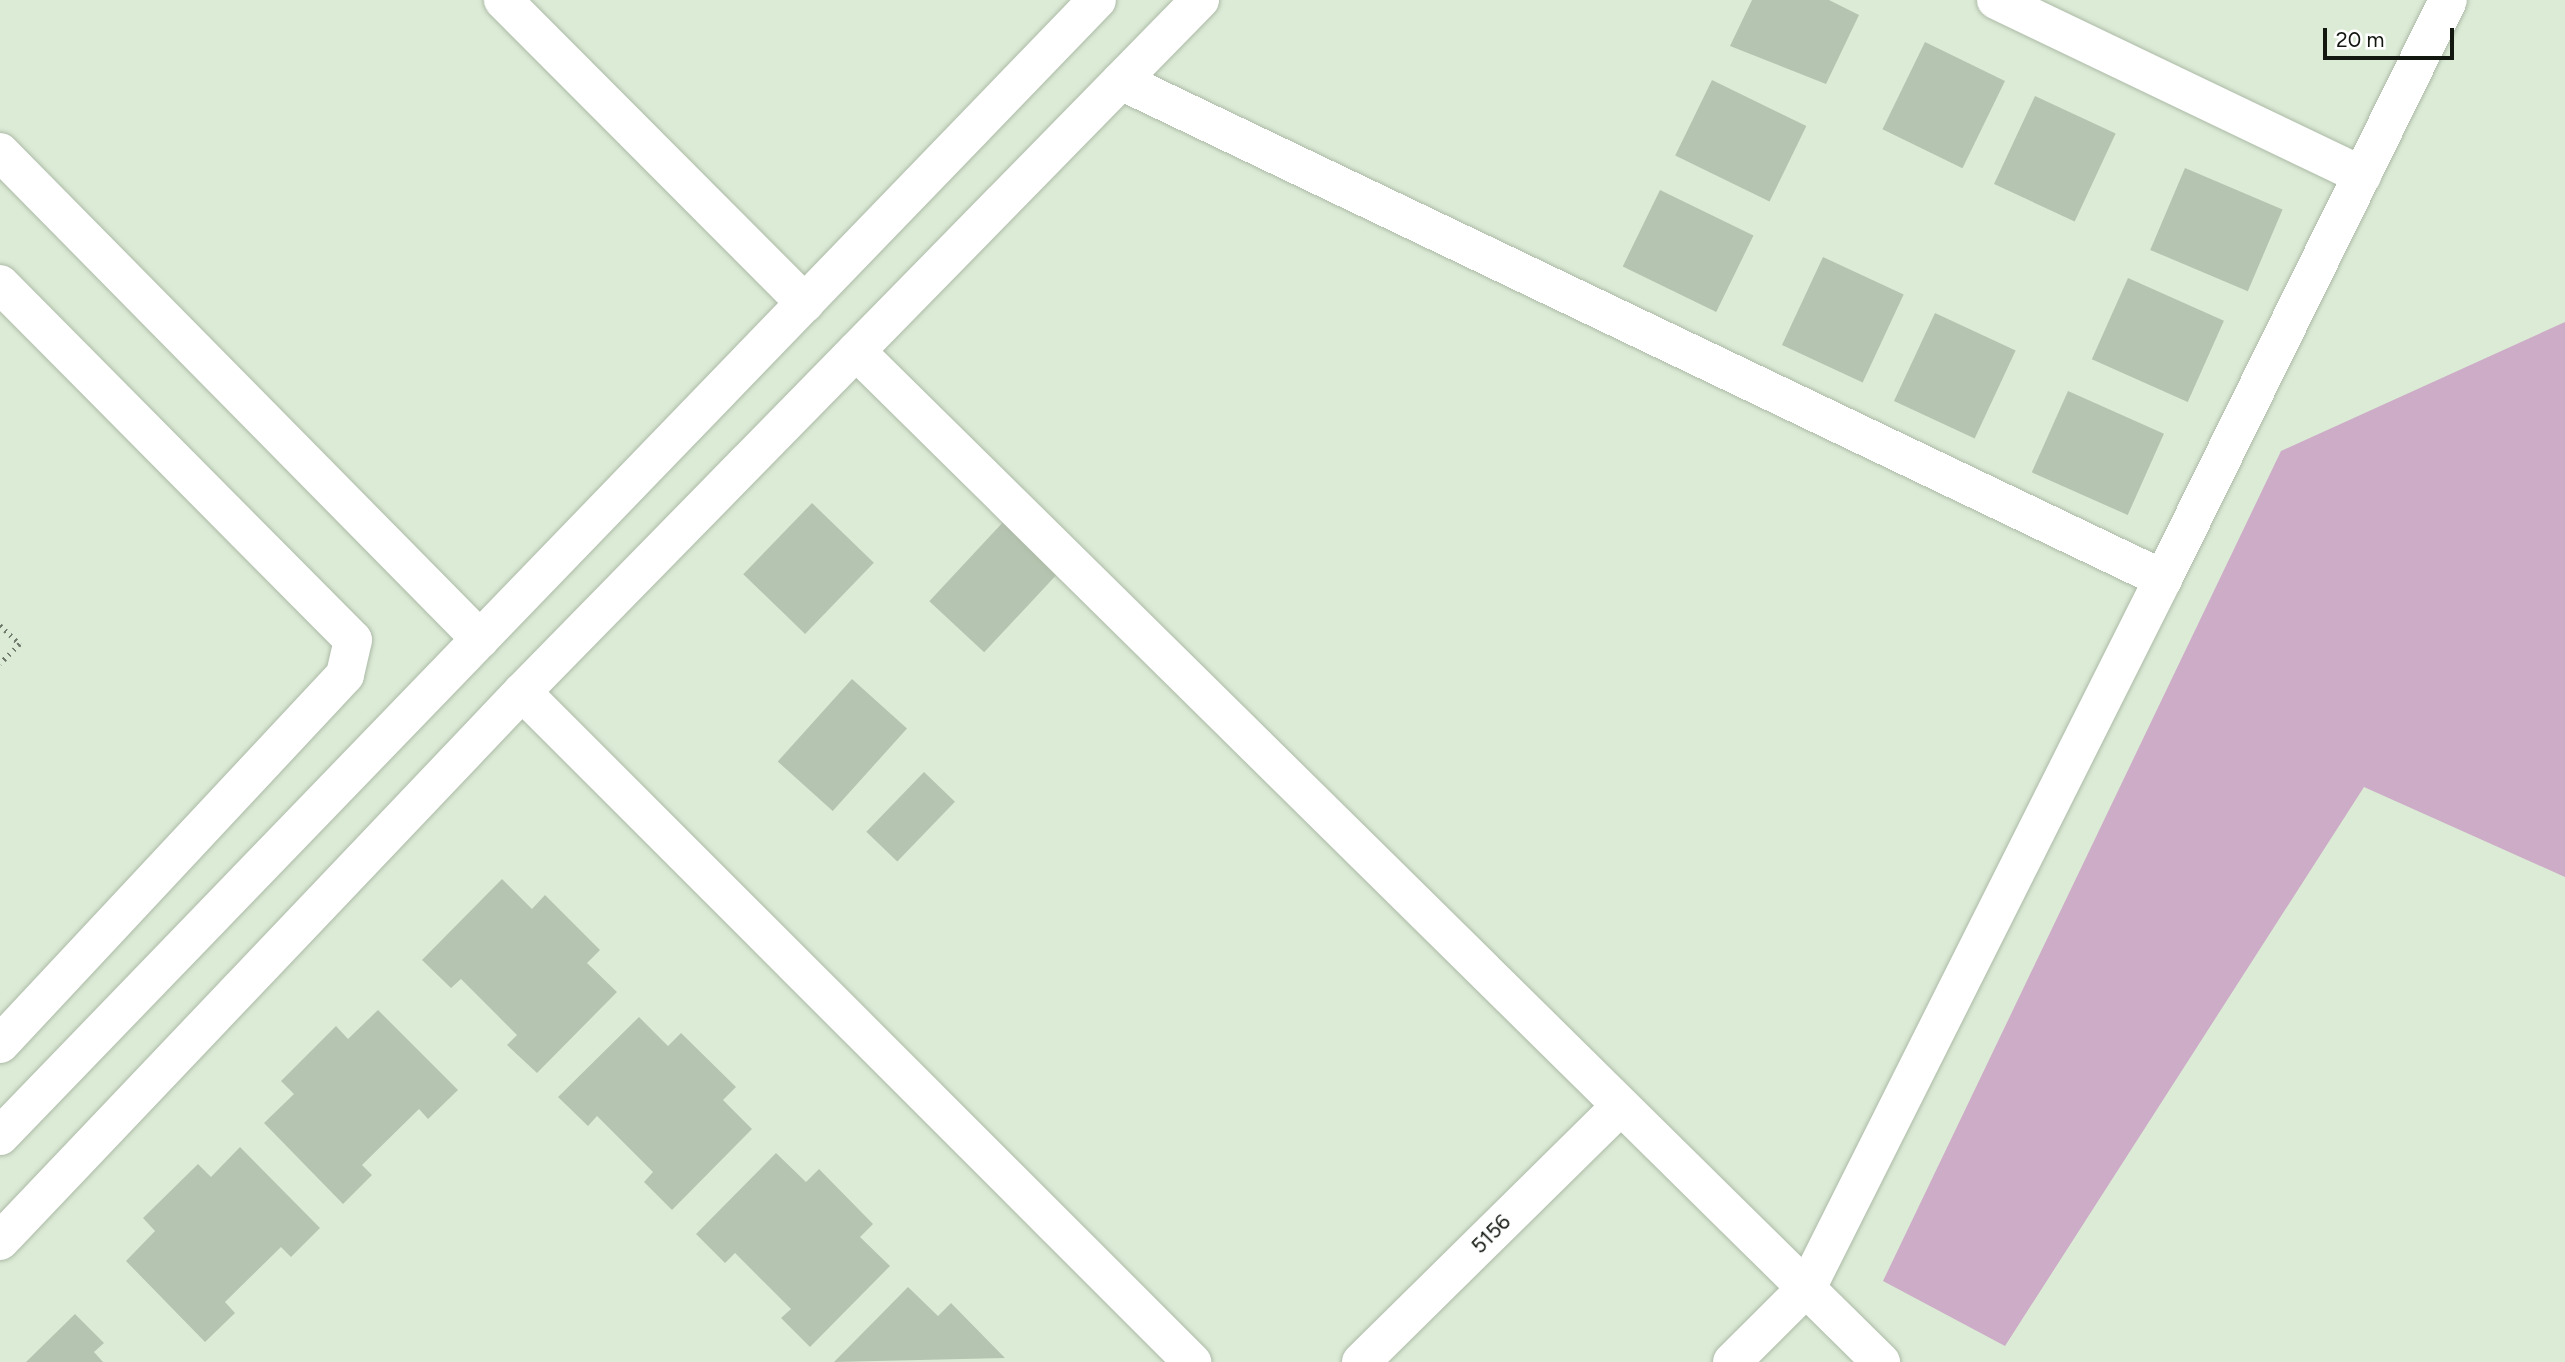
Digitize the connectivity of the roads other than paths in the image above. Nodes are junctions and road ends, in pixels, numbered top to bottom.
1 (503, 0) edge
2 (1097, 0) edge
3 (1200, 0) edge
4 (1996, 0) edge
5 (2448, 0) edge
6 (1121, 82) junction
7 (0, 152) edge
8 (2362, 175) junction
9 (0, 284) edge
10 (805, 303) junction
11 (856, 351) junction
12 (2163, 579) junction
13 (480, 639) junction
14 (522, 692) junction
15 (0, 1044) edge
16 (1620, 1107) junction
17 (0, 1136) edge
18 (0, 1241) edge
19 (1808, 1286) junction
20 (1192, 1362) edge
21 (1361, 1362) edge
22 (1732, 1362) edge
23 (1881, 1362) edge

1 - 10 street
2 - 10 street
3 - 6 street
4 - 8 street
5 - 8 street
6 - 11 street
6 - 12 street
7 - 13 street
8 - 12 street
9 - 15 street
10 - 13 street
11 - 14 street
11 - 16 street
12 - 19 street
13 - 17 street
14 - 18 street
14 - 20 street
16 - 19 street
16 - 21 street, 5156
19 - 22 street
19 - 23 street

